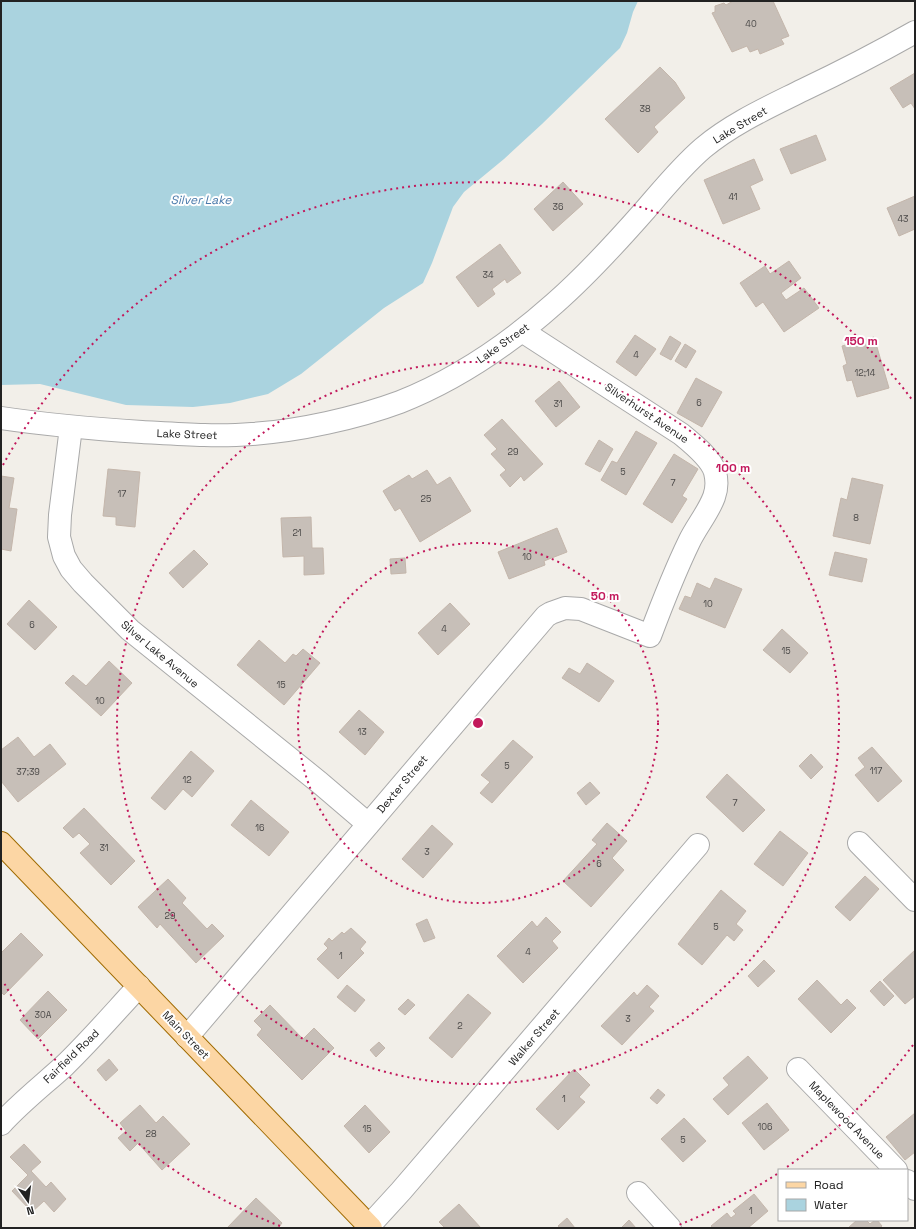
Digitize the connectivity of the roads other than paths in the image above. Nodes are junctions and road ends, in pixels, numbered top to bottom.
1 (915, 32) edge
2 (522, 331) junction
3 (1, 418) edge
4 (71, 427) junction
5 (650, 636) joint
6 (368, 824) junction
7 (1, 843) edge
8 (859, 843) dead end
9 (698, 845) dead end
10 (915, 900) edge
11 (139, 986) junction
12 (187, 1037) junction
13 (798, 1069) dead end
14 (1, 1124) edge
15 (895, 1169) edge
16 (908, 1182) edge
17 (915, 1190) edge
18 (638, 1193) dead end
19 (364, 1225) edge
20 (670, 1228) edge

1 - 2 street, Lake Street
2 - 4 street, Lake Street
2 - 5 street, Silverhurst Avenue
3 - 4 street, Lake Street
4 - 6 street, Silver Lake Avenue
5 - 6 street, Dexter Street
6 - 12 street, Dexter Street
7 - 11 main road, Main Street
8 - 10 street
9 - 19 street, Walker Street
11 - 12 main road, Main Street
11 - 14 street, Fairfield Road
12 - 19 main road, Main Street
13 - 15 street, Maplewood Avenue
16 - 17 street
18 - 20 street

